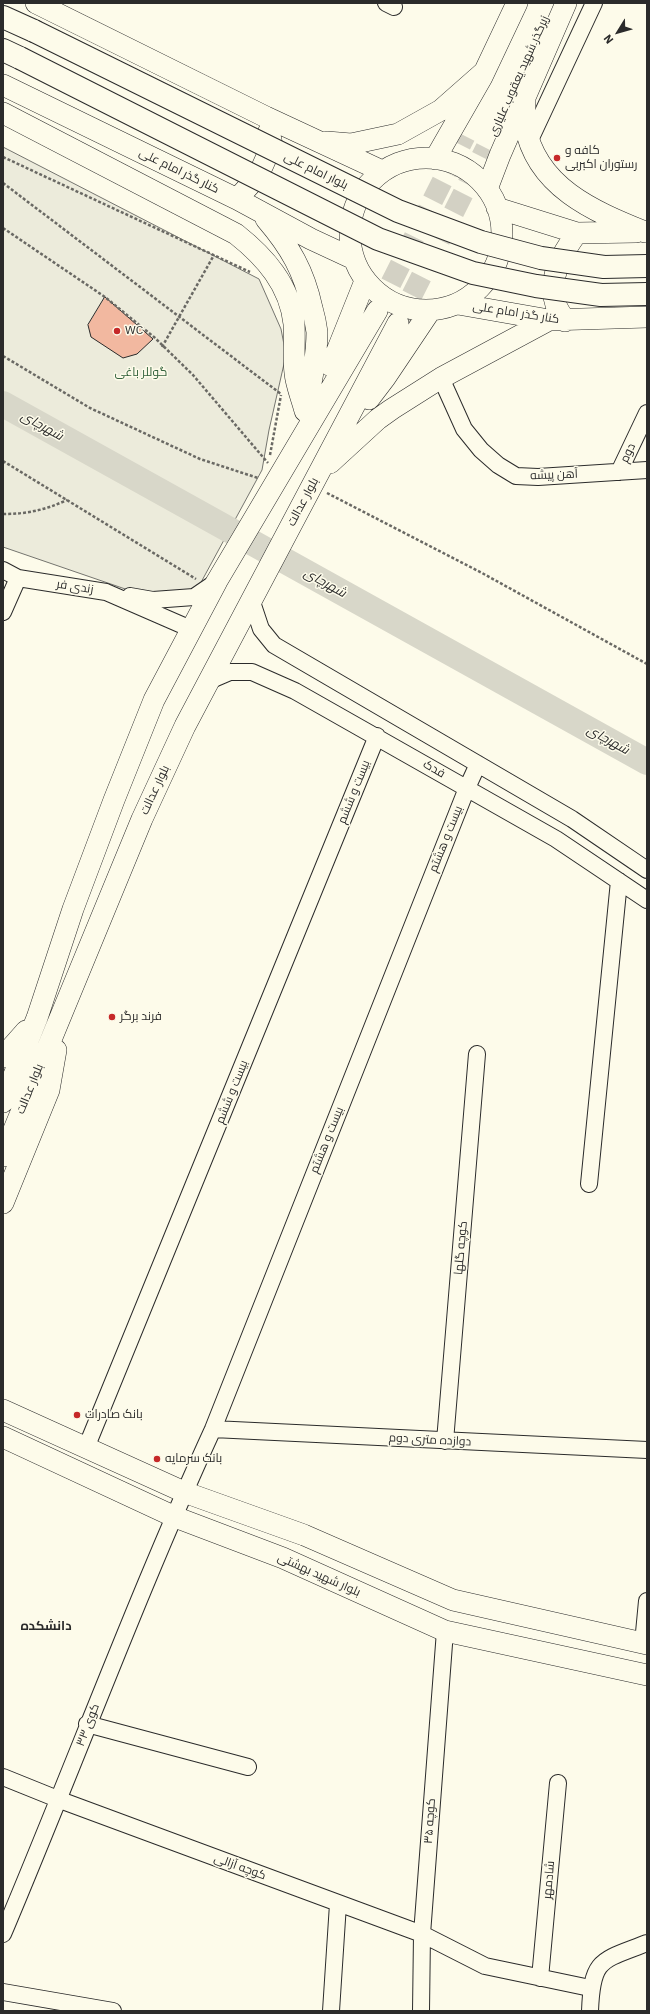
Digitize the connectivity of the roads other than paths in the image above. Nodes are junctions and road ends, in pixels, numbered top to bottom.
1 (36, 3) edge
2 (517, 3) edge
3 (529, 3) edge
4 (552, 3) edge
5 (566, 3) edge
6 (594, 3) edge
7 (3, 17) edge
8 (12, 54) edge
9 (484, 73) junction
10 (3, 85) edge
11 (525, 96) junction
12 (3, 113) edge
13 (266, 117) junction
14 (457, 134) junction
15 (318, 141) junction
16 (530, 142) junction
17 (493, 151) junction
18 (435, 159) junction
19 (382, 171) junction
20 (487, 190) junction
21 (237, 199) junction
22 (497, 208) junction
23 (258, 210) junction
24 (646, 232) edge
25 (577, 233) junction
26 (354, 259) junction
27 (647, 266) edge
28 (366, 281) junction
29 (647, 294) edge
30 (458, 304) junction
31 (377, 311) tunnel mouth
32 (430, 311) junction
33 (352, 317) junction
34 (647, 317) edge
35 (557, 321) junction
36 (398, 323) tunnel mouth
37 (404, 350) junction
38 (441, 378) junction
39 (647, 412) edge
40 (307, 418) junction
41 (337, 439) junction
42 (647, 470) edge
43 (619, 472) junction
44 (315, 480) junction
45 (3, 570) edge
46 (18, 578) junction
47 (217, 581) junction
48 (106, 592) junction
49 (251, 600) junction
50 (3, 612) edge
51 (191, 629) junction
52 (209, 681) junction
53 (377, 736) junction
54 (478, 764) junction
55 (466, 788) junction
56 (647, 870) edge
57 (619, 881) junction
58 (647, 900) edge
59 (65, 1006) junction
60 (37, 1018) junction
61 (477, 1054) dead end
62 (3, 1057) edge
63 (3, 1102) edge
64 (3, 1156) edge
65 (589, 1184) dead end
66 (3, 1203) edge
67 (3, 1410) edge
68 (213, 1429) junction
69 (3, 1437) edge
70 (445, 1441) junction
71 (86, 1448) junction
72 (647, 1450) edge
73 (184, 1492) junction
74 (175, 1517) junction
75 (647, 1601) edge
76 (444, 1631) junction
77 (645, 1643) edge
78 (644, 1675) edge
79 (87, 1724) junction
80 (248, 1767) dead end
81 (3, 1777) edge
82 (558, 1783) dead end
83 (60, 1800) junction
84 (338, 1904) junction
85 (3, 1934) edge
86 (422, 1934) junction
87 (647, 1943) edge
88 (540, 1978) junction
89 (590, 1988) junction
90 (3, 1992) edge
91 (113, 2011) edge
92 (331, 2011) edge
93 (421, 2011) edge
94 (590, 2011) edge

1 - 13 main road
2 - 9 main road
3 - 14 main road, زیرگذر شهید یعقوب علیاری
4 - 17 main road, زیرگذر شهید یعقوب علیاری
5 - 11 main road
6 - 16 street
7 - 27 highway, بلوار امام علی, bridge
8 - 29 highway, bridge
9 - 14 main road
9 - 15 main road
10 - 21 main road, کنار گذر امام علی
11 - 16 main road
11 - 17 main road
12 - 40 main road
13 - 15 main road
13 - 21 main road
14 - 17 main road
14 - 18 main road
15 - 19 main road
16 - 24 main road
17 - 20 main road
18 - 19 main road
18 - 20 main road
19 - 26 main road
20 - 22 main road
21 - 23 main road, کنار گذر امام علی
22 - 25 main road
22 - 30 main road
23 - 26 main road, کنار گذر امام علی
23 - 40 main road
24 - 25 main road
25 - 35 main road
26 - 28 main road
28 - 32 main road
28 - 33 main road
30 - 32 main road
30 - 35 main road, کنار گذر امام علی
31 - 40 main road
32 - 37 main road
33 - 37 main road
33 - 40 main road
34 - 35 main road, کنار گذر امام علی
35 - 38 main road
36 - 41 main road
37 - 41 main road
38 - 43 street, آهن پیشه
38 - 44 main road
39 - 43 street, دوم
40 - 47 main road, بلوار عدالت
41 - 44 main road, بلوار عدالت
42 - 43 street, آهن پیشه
44 - 49 main road, بلوار عدالت
45 - 46 street, زندی فر
46 - 48 street, زندی فر
46 - 50 street
47 - 48 street
47 - 51 main road, بلوار عدالت
48 - 51 street, زندی فر
49 - 52 main road, بلوار عدالت
49 - 54 street
51 - 60 main road, بلوار عدالت
52 - 53 street, فدک
52 - 59 main road, بلوار عدالت
53 - 55 street, فدک
53 - 71 street, بیست و ششم
54 - 55 street, بیست و هشتم
54 - 56 street
55 - 57 street, فدک
55 - 68 street, بیست و هشتم
57 - 58 street, فدک
57 - 65 street
59 - 64 main road, بلوار عدالت
59 - 66 main road
60 - 62 main road
60 - 63 main road, بلوار عدالت
61 - 70 street, کوچه گلها
67 - 71 main road
68 - 70 street, دوازده متری دوم
68 - 73 street, بیست و هشتم
69 - 74 main road, بلوار شهید بهشتی
70 - 72 street, دوازده متری دوم
71 - 73 main road
73 - 74 street, کوی ۳۳
73 - 77 main road
74 - 76 main road, بلوار شهید بهشتی
74 - 79 street, کوی ۳۳
75 - 77 street
76 - 78 main road, بلوار شهید بهشتی
76 - 86 street, کوچه ۳۵
77 - 78 main road
79 - 80 street
79 - 83 street, کوی ۳۳
81 - 83 street, کوچه آزالی
82 - 88 street, شادمهر
83 - 84 street, کوچه آزالی
83 - 85 street, کوی ۳۳
84 - 86 street, کوچه آزالی
84 - 92 street
86 - 88 street, کوچه آزالی
86 - 93 street, کوچه ۳۵
87 - 89 street
88 - 89 street, کوچه آزالی
89 - 94 street
90 - 91 street

